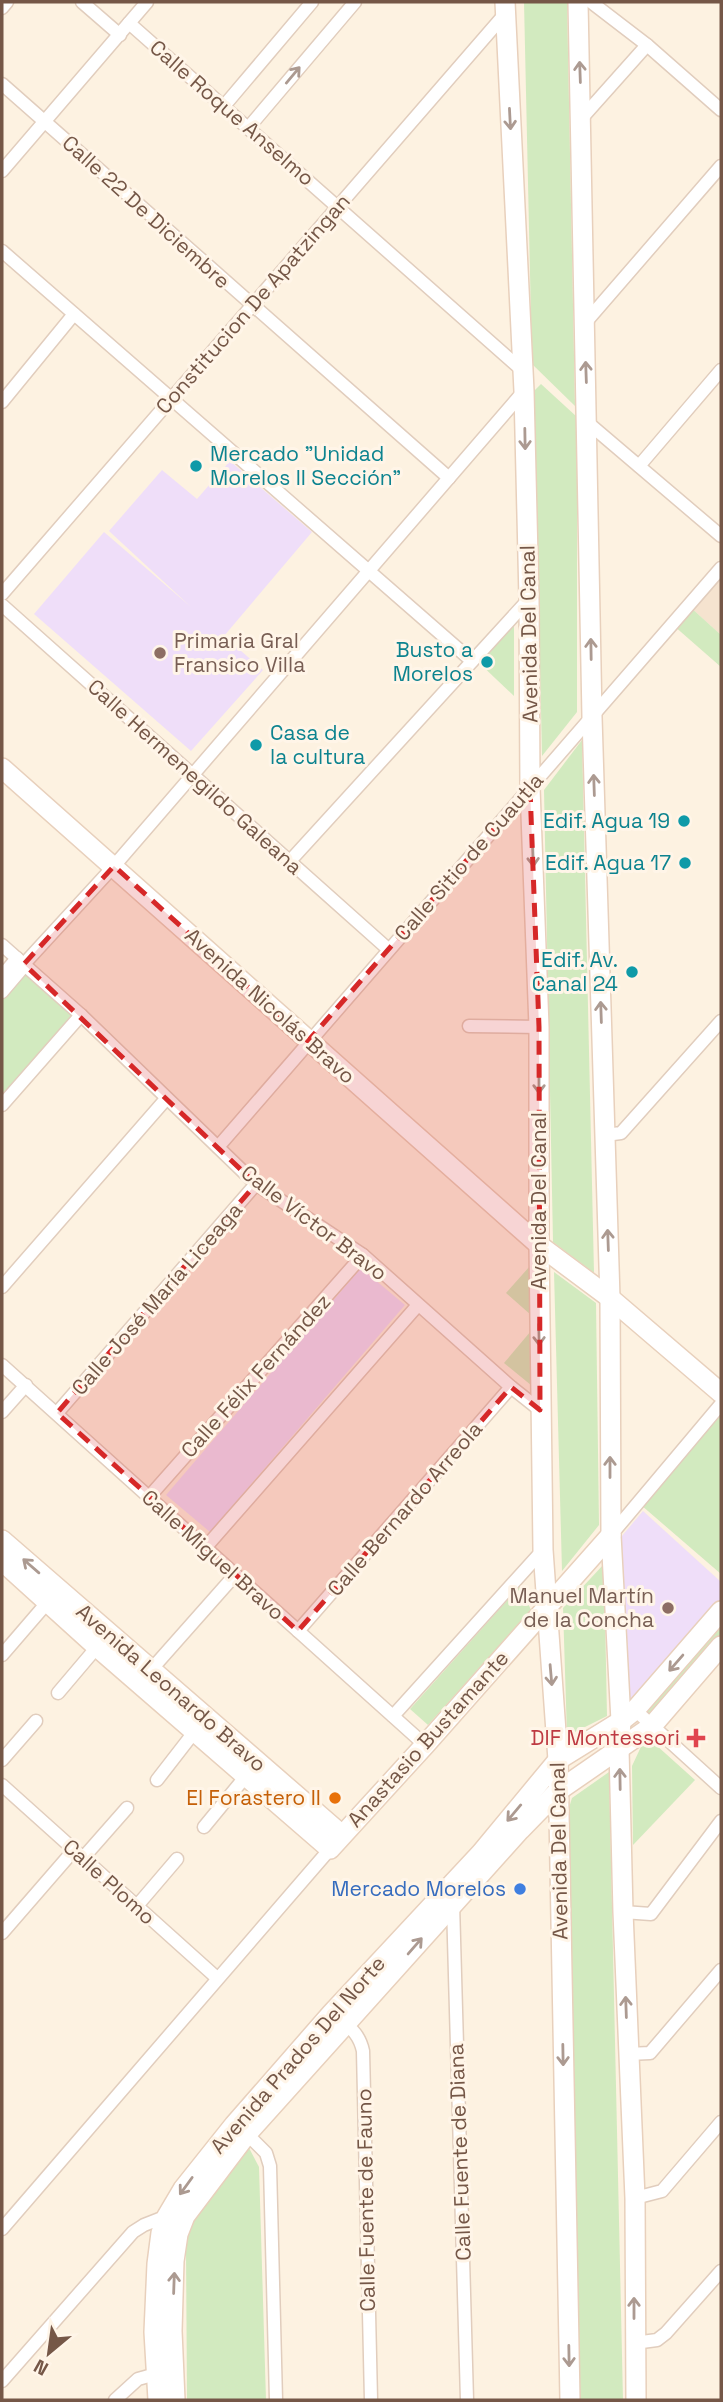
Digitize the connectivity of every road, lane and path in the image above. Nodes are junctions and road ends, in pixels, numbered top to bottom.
1 (7, 2) edge
2 (82, 2) edge
3 (147, 2) edge
4 (312, 2) edge
5 (355, 2) edge
6 (578, 2) edge
7 (591, 2) edge
8 (2, 8) edge
9 (505, 8) edge
10 (129, 23) junction
11 (120, 35) junction
12 (647, 45) junction
13 (2, 84) edge
14 (224, 106) junction
15 (721, 110) edge
16 (581, 119) junction
17 (44, 122) junction
18 (249, 127) junction
19 (721, 166) edge
20 (2, 171) edge
21 (338, 206) junction
22 (2, 251) edge
23 (252, 306) junction
24 (74, 314) junction
25 (584, 323) junction
26 (522, 370) junction
27 (721, 370) edge
28 (524, 391) junction
29 (171, 399) junction
30 (2, 402) edge
31 (587, 422) junction
32 (639, 466) junction
33 (449, 478) junction
34 (721, 536) edge
35 (721, 568) edge
36 (369, 571) junction
37 (2, 594) edge
38 (529, 599) junction
39 (2, 604) edge
40 (472, 661) junction
41 (592, 717) junction
42 (2, 768) edge
43 (192, 775) junction
44 (530, 788) junction
45 (290, 861) junction
46 (114, 866) junction
47 (2, 945) edge
48 (388, 949) junction
49 (22, 962) junction
50 (2, 976) edge
51 (2, 992) edge
52 (80, 1015) junction
53 (721, 1021) edge
54 (469, 1026) dead end
55 (539, 1027) junction
56 (308, 1041) junction
57 (166, 1099) junction
58 (2, 1105) edge
59 (605, 1135) junction
60 (218, 1147) junction
61 (256, 1184) junction
62 (539, 1245) junction
63 (363, 1255) junction
64 (2, 1287) edge
65 (610, 1297) junction
66 (418, 1305) junction
67 (2, 1365) edge
68 (26, 1385) junction
69 (511, 1387) junction
70 (719, 1390) edge
71 (540, 1410) junction
72 (2, 1412) edge
73 (57, 1413) junction
74 (149, 1497) junction
75 (611, 1535) junction
76 (2, 1540) edge
77 (205, 1548) junction
78 (543, 1550) junction
79 (2, 1561) edge
80 (235, 1576) junction
81 (53, 1596) junction
82 (546, 1607) junction
83 (721, 1611) edge
84 (298, 1631) junction
85 (721, 1646) edge
86 (97, 1647) junction
87 (2, 1655) edge
88 (150, 1671) junction
89 (58, 1693) dead end
90 (393, 1716) junction
91 (628, 1716) junction
92 (36, 1721) dead end
93 (652, 1726) junction
94 (195, 1731) junction
95 (425, 1745) junction
96 (619, 1749) junction
97 (2, 1760) edge
98 (558, 1760) junction
99 (246, 1776) junction
100 (157, 1780) dead end
101 (2, 1785) edge
102 (721, 1788) edge
103 (558, 1791) junction
104 (127, 1808) dead end
105 (721, 1821) edge
106 (204, 1827) dead end
107 (336, 1842) junction
108 (78, 1854) junction
109 (177, 1859) dead end
110 (453, 1903) junction
111 (136, 1907) junction
112 (623, 1912) junction
113 (2, 1933) edge
114 (721, 1969) edge
115 (217, 1979) junction
116 (339, 2020) junction
117 (628, 2054) junction
118 (721, 2122) edge
119 (247, 2134) junction
120 (635, 2198) junction
121 (4, 2208) dead end
122 (18, 2208) junction
123 (167, 2216) junction
124 (2, 2229) edge
125 (721, 2271) edge
126 (163, 2332) junction
127 (634, 2343) junction
128 (156, 2374) junction
129 (2, 2381) edge
130 (115, 2400) edge
131 (158, 2400) edge
132 (174, 2400) edge
133 (276, 2400) edge
134 (371, 2400) edge
135 (467, 2400) edge
136 (570, 2400) edge
137 (636, 2400) edge

1 - 8 street
2 - 11 street
3 - 10 street
4 - 14 street
18 -> 5 street
16 -> 6 main road
7 - 12 street
9 - 21 street, Constitucion De Apatzingan
9 -> 26 main road, Avenida Del Canal
10 - 11 street
10 - 14 street, Calle Roque Anselmo
11 - 17 street
12 - 15 street
12 - 16 street
13 - 17 street, Calle 22 De Diciembre
14 - 18 street, Calle Roque Anselmo
16 - 25 main road
17 - 20 street
17 - 23 street, Calle 22 De Diciembre
18 - 21 street, Calle Roque Anselmo
19 - 25 street
21 - 23 street, Constitucion De Apatzingan
21 - 26 street, Calle Roque Anselmo
22 - 24 street
23 - 29 street, Constitucion De Apatzingan
23 - 33 street, Calle 22 De Diciembre
24 - 29 street
24 - 30 street
31 -> 25 main road
26 - 28 main road, Avenida Del Canal
27 - 32 street
28 - 33 street
28 -> 38 main road, Avenida Del Canal
29 - 36 street
29 - 37 street, Constitucion De Apatzingan
31 - 32 street
41 -> 31 main road
32 - 34 street
33 - 36 street
35 - 41 street, Calle Sitio de Cuautla
36 - 40 street
36 - 43 street
38 - 40 street
38 - 44 main road, Avenida Del Canal
39 - 43 street, Calle Hermenegildo Galeana
40 - 45 street
41 - 44 street, Calle Sitio de Cuautla
59 -> 41 main road
42 - 46 main road, Avenida Nicolás Bravo
43 - 45 street, Calle Hermenegildo Galeana
43 - 46 street
44 - 48 street, Calle Sitio de Cuautla
44 -> 55 main road, Avenida Del Canal
45 - 48 street, Calle Hermenegildo Galeana
46 - 49 street
46 - 56 main road, Avenida Nicolás Bravo
47 - 49 street, Calle Víctor Bravo
48 - 56 street, Calle Sitio de Cuautla
49 - 50 street
49 - 51 street
49 - 52 street, Calle Víctor Bravo
52 - 57 street, Calle Víctor Bravo
52 - 58 street
53 - 59 street
54 - 55 street
55 -> 62 main road, Avenida Del Canal
56 - 60 street, Calle Sitio de Cuautla
56 - 62 main road, Avenida Nicolás Bravo
57 - 60 street, Calle Víctor Bravo
57 - 64 street
65 -> 59 main road
60 - 61 street, Calle Víctor Bravo
61 - 63 street, Calle Víctor Bravo
61 - 73 street, Calle José María Liceaga
62 - 65 main road, Avenida Nicolás Bravo
62 -> 71 main road, Avenida Del Canal
63 - 66 street, Calle Víctor Bravo
63 - 74 street, Calle Félix Fernández
65 - 70 main road, Avenida Nicolás Bravo
75 -> 65 main road
66 - 69 street, Calle Víctor Bravo
66 - 77 street
67 - 68 street, Calle Miguel Bravo
68 - 72 street
68 - 73 street, Calle Miguel Bravo
69 - 71 street, Calle Víctor Bravo
69 - 84 street, Calle Bernardo Arreola
70 - 75 street, Anastasio Bustamante
71 - 78 main road, Avenida Del Canal
73 - 74 street, Calle Miguel Bravo
74 - 77 street, Calle Miguel Bravo
75 - 82 main road, Anastasio Bustamante
75 - 91 main road
81 -> 76 main road, Avenida Leonardo Bravo
77 - 80 street, Calle Miguel Bravo
78 - 82 main road, Avenida Del Canal
78 - 90 street
79 - 81 main road, Avenida Leonardo Bravo
80 - 84 street, Calle Miguel Bravo
80 - 88 street
81 - 86 main road, Avenida Leonardo Bravo
81 - 87 street
81 - 88 main road, Avenida Leonardo Bravo
82 - 95 main road, Anastasio Bustamante
82 -> 98 main road, Avenida Del Canal
83 -> 91 main road, Avenida Prados Del Norte
84 - 90 street, Calle Miguel Bravo
85 - 93 main road
86 - 89 street
86 - 94 main road, Avenida Leonardo Bravo
88 - 107 main road, Avenida Leonardo Bravo
90 - 95 street, Calle Miguel Bravo
91 - 93 street
91 - 96 main road
91 - 98 main road, Avenida Prados Del Norte
92 - 97 street
93 - 96 main road
93 - 102 street
94 - 99 main road, Avenida Leonardo Bravo
94 - 100 street
95 - 107 main road, Anastasio Bustamante
96 - 103 main road
112 -> 96 main road
98 - 103 main road, Avenida Del Canal
98 -> 116 main road, Avenida Prados Del Norte
99 - 106 street
99 - 107 main road, Avenida Leonardo Bravo
101 - 108 street, Calle Plomo
103 - 110 main road
103 -> 136 main road, Avenida Del Canal
104 - 108 street
105 - 112 street
107 - 115 street, Anastasio Bustamante
108 - 111 street, Calle Plomo
108 - 113 street
109 - 111 street
116 -> 110 main road
110 - 135 street, Calle Fuente de Diana
111 - 115 street, Calle Plomo
117 -> 112 main road
114 - 117 street
115 - 122 street, Anastasio Bustamante
116 - 119 main road
116 -> 123 main road, Avenida Prados Del Norte
116 - 134 street, Calle Fuente de Fauno
117 - 120 main road
118 - 120 street
126 -> 119 main road
119 - 133 street
127 -> 120 main road
121 - 122 street
122 - 124 street, Anastasio Bustamante
123 - 126 main road, Avenida Prados Del Norte
123 - 129 street
125 - 127 street
126 - 128 main road, Avenida Prados Del Norte
126 - 132 main road
127 - 137 main road
128 - 130 street
128 - 131 main road, Avenida Prados Del Norte

